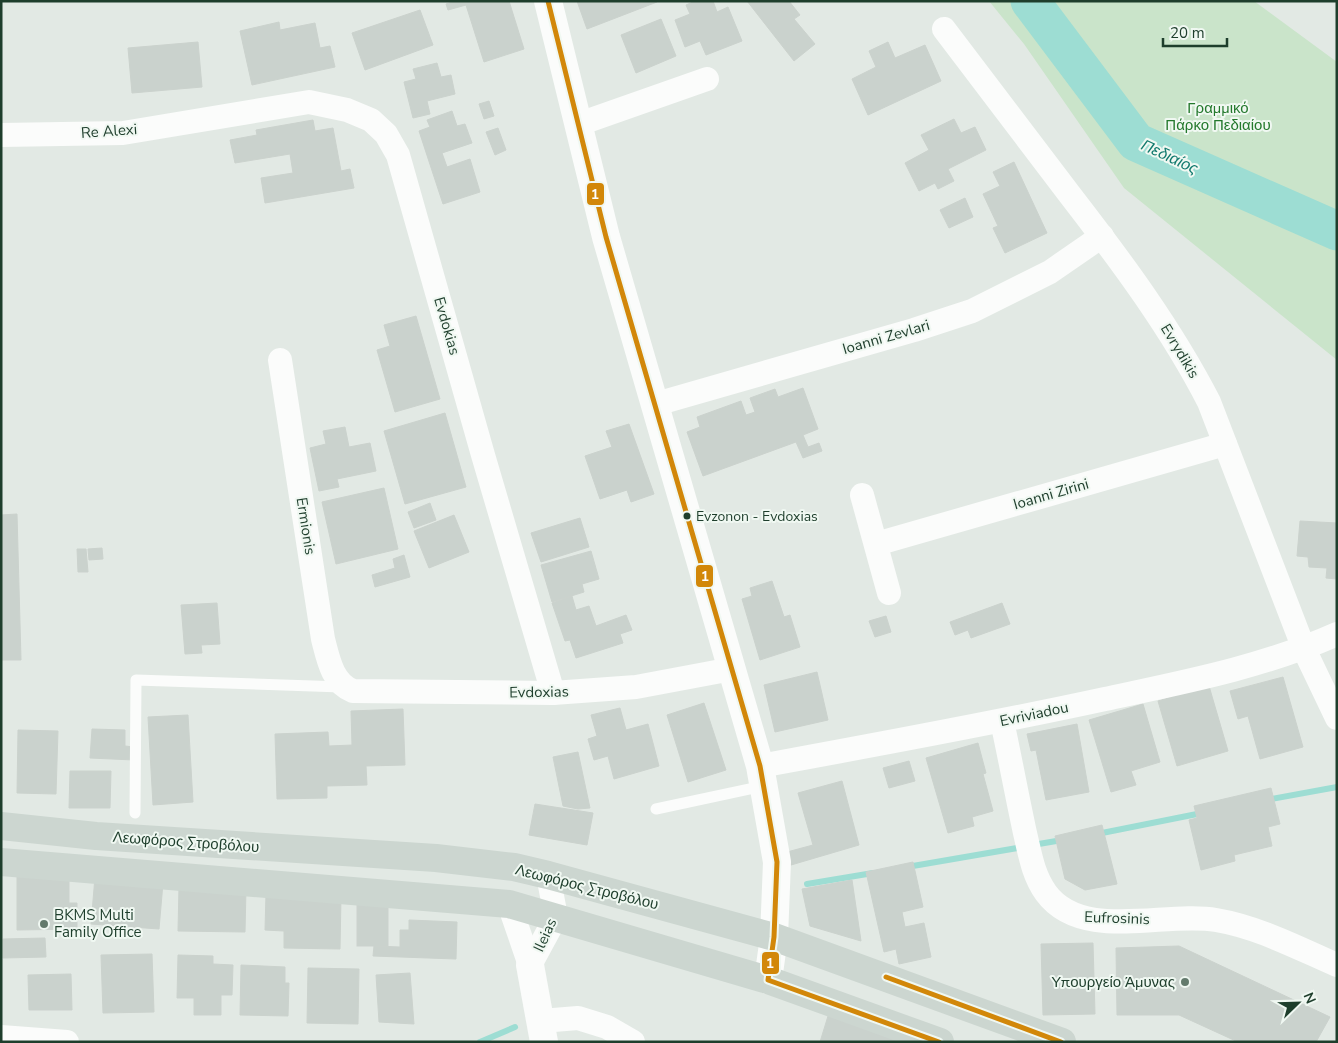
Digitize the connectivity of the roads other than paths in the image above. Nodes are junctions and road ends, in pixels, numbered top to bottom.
1 (548, 1) edge
2 (944, 29) dead end
3 (707, 79) dead end
4 (216, 118) joint
5 (579, 124) junction
6 (1, 135) edge
7 (1102, 236) junction
8 (280, 360) dead end
9 (656, 404) junction
10 (1225, 444) junction
11 (862, 495) dead end
12 (876, 544) junction
13 (889, 593) dead end
14 (1337, 634) edge
15 (1304, 649) junction
16 (732, 669) junction
17 (344, 687) junction
18 (553, 692) junction
19 (1337, 718) edge
20 (1002, 721) junction
21 (762, 776) junction
22 (656, 809) dead end
23 (135, 813) dead end
24 (1, 826) edge
25 (1, 862) edge
26 (548, 874) junction
27 (510, 904) junction
28 (556, 917) junction
29 (774, 937) junction
30 (530, 964) junction
31 (1337, 965) edge
32 (768, 980) junction
33 (543, 1031) edge
34 (1, 1037) edge
35 (67, 1042) edge
36 (633, 1042) edge
37 (940, 1042) edge
38 (1062, 1042) edge

1 - 5 street
2 - 7 street, Evrydikis
3 - 5 street
4 - 6 street, Re Alexi
4 - 18 street, Evdokias
5 - 9 street
7 - 9 street, Ioanni Zevlari
7 - 10 street, Evrydikis
8 - 17 street, Ermionis
9 - 16 street
10 - 12 street, Ioanni Zirini
10 - 15 street, Evrydikis
11 - 12 street
12 - 13 street
14 - 15 street, Evriviadou
15 - 19 street, Evrydikis
15 - 20 street, Evriviadou
16 - 18 street, Evdoxias
16 - 21 street
17 - 18 street, Evdoxias
17 - 23 lane
20 - 21 street, Evriviadou
20 - 31 street, Eufrosinis
21 - 22 lane
21 - 29 street
24 - 26 main road, Λεωφόρος Στροβόλου
25 - 27 main road
26 - 28 street, Ileias
26 - 29 main road, Λεωφόρος Στροβόλου
27 - 28 main road
27 - 30 street, Ileias
28 - 30 street, Ileias
28 - 32 main road
29 - 32 street
29 - 38 main road, Λεωφόρος Στροβόλου
30 - 33 street, Ileias
32 - 37 main road
33 - 36 street
34 - 35 street

